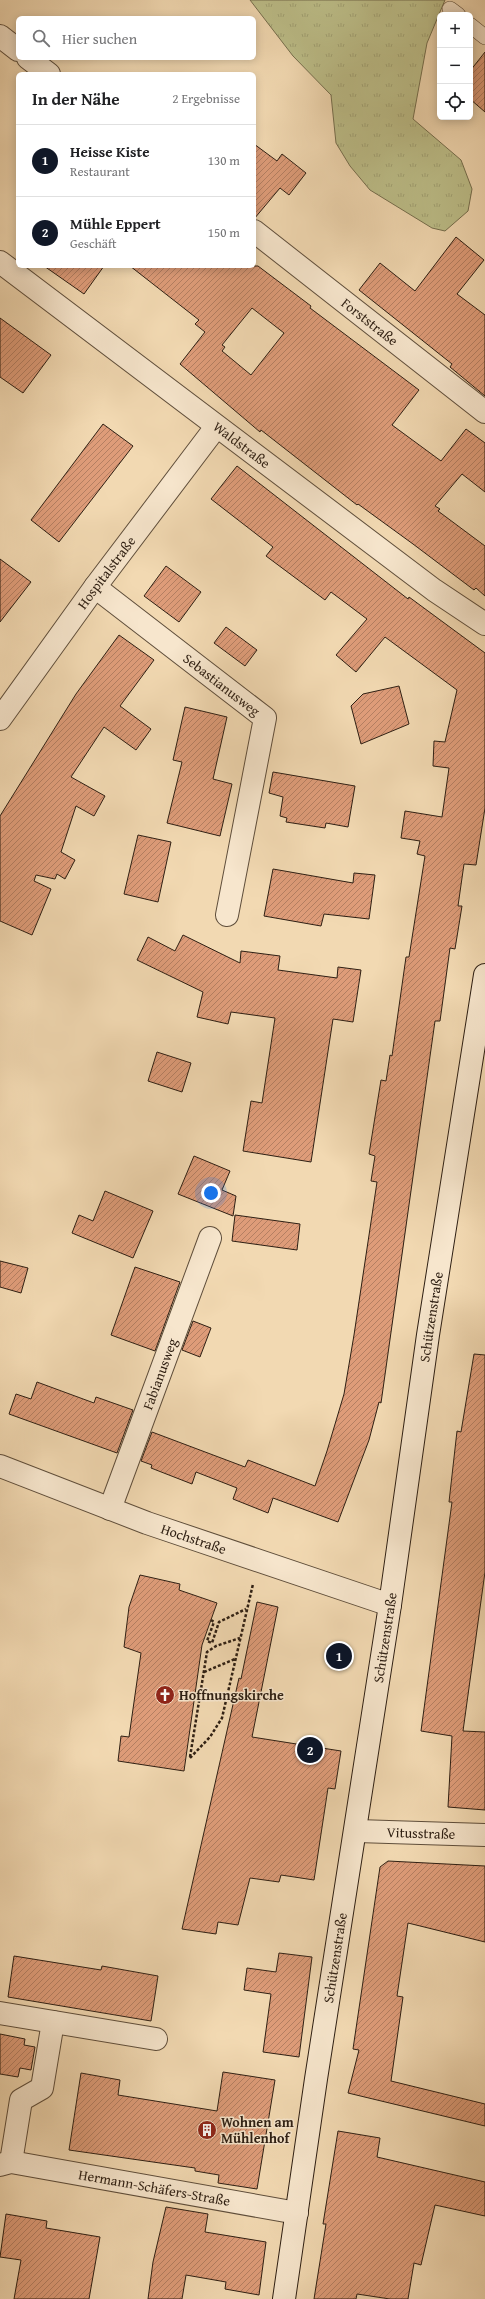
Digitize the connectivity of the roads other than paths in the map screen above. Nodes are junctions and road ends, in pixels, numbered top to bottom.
1 (473, 27) edge
2 (0, 36) edge
3 (485, 37) edge
4 (16, 48) edge
5 (31, 60) edge
6 (46, 72) edge
7 (256, 233) edge
8 (0, 262) edge
9 (485, 412) edge
10 (216, 427) junction
11 (95, 587) junction
12 (485, 624) edge
13 (0, 719) edge
14 (227, 915) dead end
15 (485, 975) edge
16 (210, 1238) dead end
17 (0, 1466) edge
18 (110, 1509) junction
19 (390, 1605) junction
20 (356, 1830) junction
21 (485, 1835) edge
22 (0, 2013) edge
23 (53, 2022) junction
24 (156, 2039) dead end
25 (5, 2164) edge
26 (297, 2213) junction
27 (284, 2299) edge

1 - 3 lane
2 - 4 street
5 - 6 street
7 - 9 street, Forststraße
8 - 10 street, Waldstraße
10 - 11 street, Hospitalstraße
10 - 12 street, Waldstraße
11 - 13 street, Hospitalstraße
11 - 14 street, Sebastianusweg
15 - 19 street, Schützenstraße
16 - 18 street, Fabianusweg
17 - 18 street, Hochstraße
18 - 19 street, Hochstraße
19 - 20 street, Schützenstraße
20 - 21 street, Vitusstraße
20 - 26 street, Schützenstraße
22 - 23 street
23 - 24 street
23 - 25 street, Hermann-Schäfers-Straße
25 - 26 street, Hermann-Schäfers-Straße
26 - 27 street, Schützenstraße

